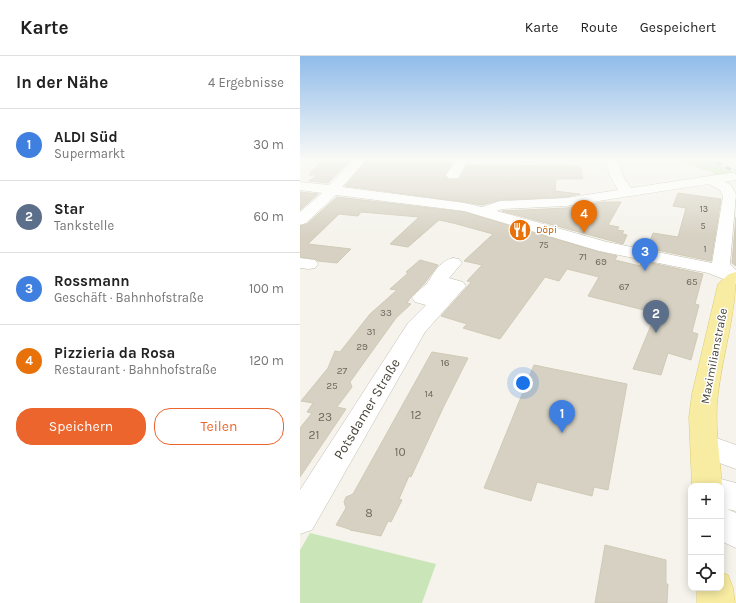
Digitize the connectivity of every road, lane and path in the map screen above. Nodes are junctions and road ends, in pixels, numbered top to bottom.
1 (300, 186) edge
2 (336, 186) edge
3 (622, 186) edge
4 (676, 186) edge
5 (721, 186) edge
6 (332, 190) junction
7 (438, 192) dead end
8 (628, 193) junction
9 (427, 202) junction
10 (482, 212) junction
11 (300, 220) edge
12 (736, 278) edge
13 (444, 282) dead end
14 (705, 446) junction
15 (736, 457) edge
16 (707, 483) edge
17 (724, 493) edge
18 (736, 497) edge
19 (300, 519) edge
20 (724, 524) edge
21 (736, 532) edge
22 (715, 591) edge
23 (716, 603) edge

1 - 6 street
2 - 6 street
3 - 8 street
4 - 8 street
5 - 12 street
6 - 9 street
6 - 11 street
7 - 9 street
8 - 10 street
9 - 10 street
10 - 12 street
12 - 14 main road, Maximilianstraße
13 - 19 street, Potsdamer Straße
14 - 15 street
14 - 16 main road, Maximilianstraße
17 - 18 street
20 - 21 street
22 - 23 main road

